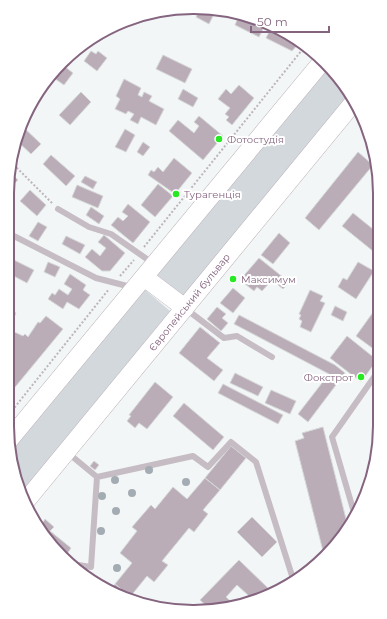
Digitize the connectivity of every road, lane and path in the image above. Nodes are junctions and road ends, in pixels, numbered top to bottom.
1 (302, 50) edge
2 (318, 65) edge
3 (350, 107) edge
4 (16, 167) edge
5 (58, 209) joint
6 (14, 236) edge
7 (139, 254) junction
8 (145, 276) junction
9 (114, 283) junction
10 (185, 308) junction
11 (272, 357) dead end
12 (373, 379) edge
13 (14, 408) edge
14 (14, 434) edge
15 (66, 452) junction
16 (97, 477) junction
17 (29, 497) edge
18 (353, 508) edge
19 (81, 566) edge
20 (292, 576) edge

1 - 7 path
2 - 8 main road
3 - 10 main road, Європейський бульвар
4 - 5 path
5 - 7 lane
6 - 9 lane
7 - 8 lane
7 - 9 path
8 - 9 lane
8 - 10 main road
8 - 14 main road
9 - 13 path
10 - 11 lane
10 - 15 main road, Європейський бульвар
12 - 18 lane
15 - 16 lane
15 - 17 main road, Європейський бульвар
16 - 19 lane
16 - 20 lane

